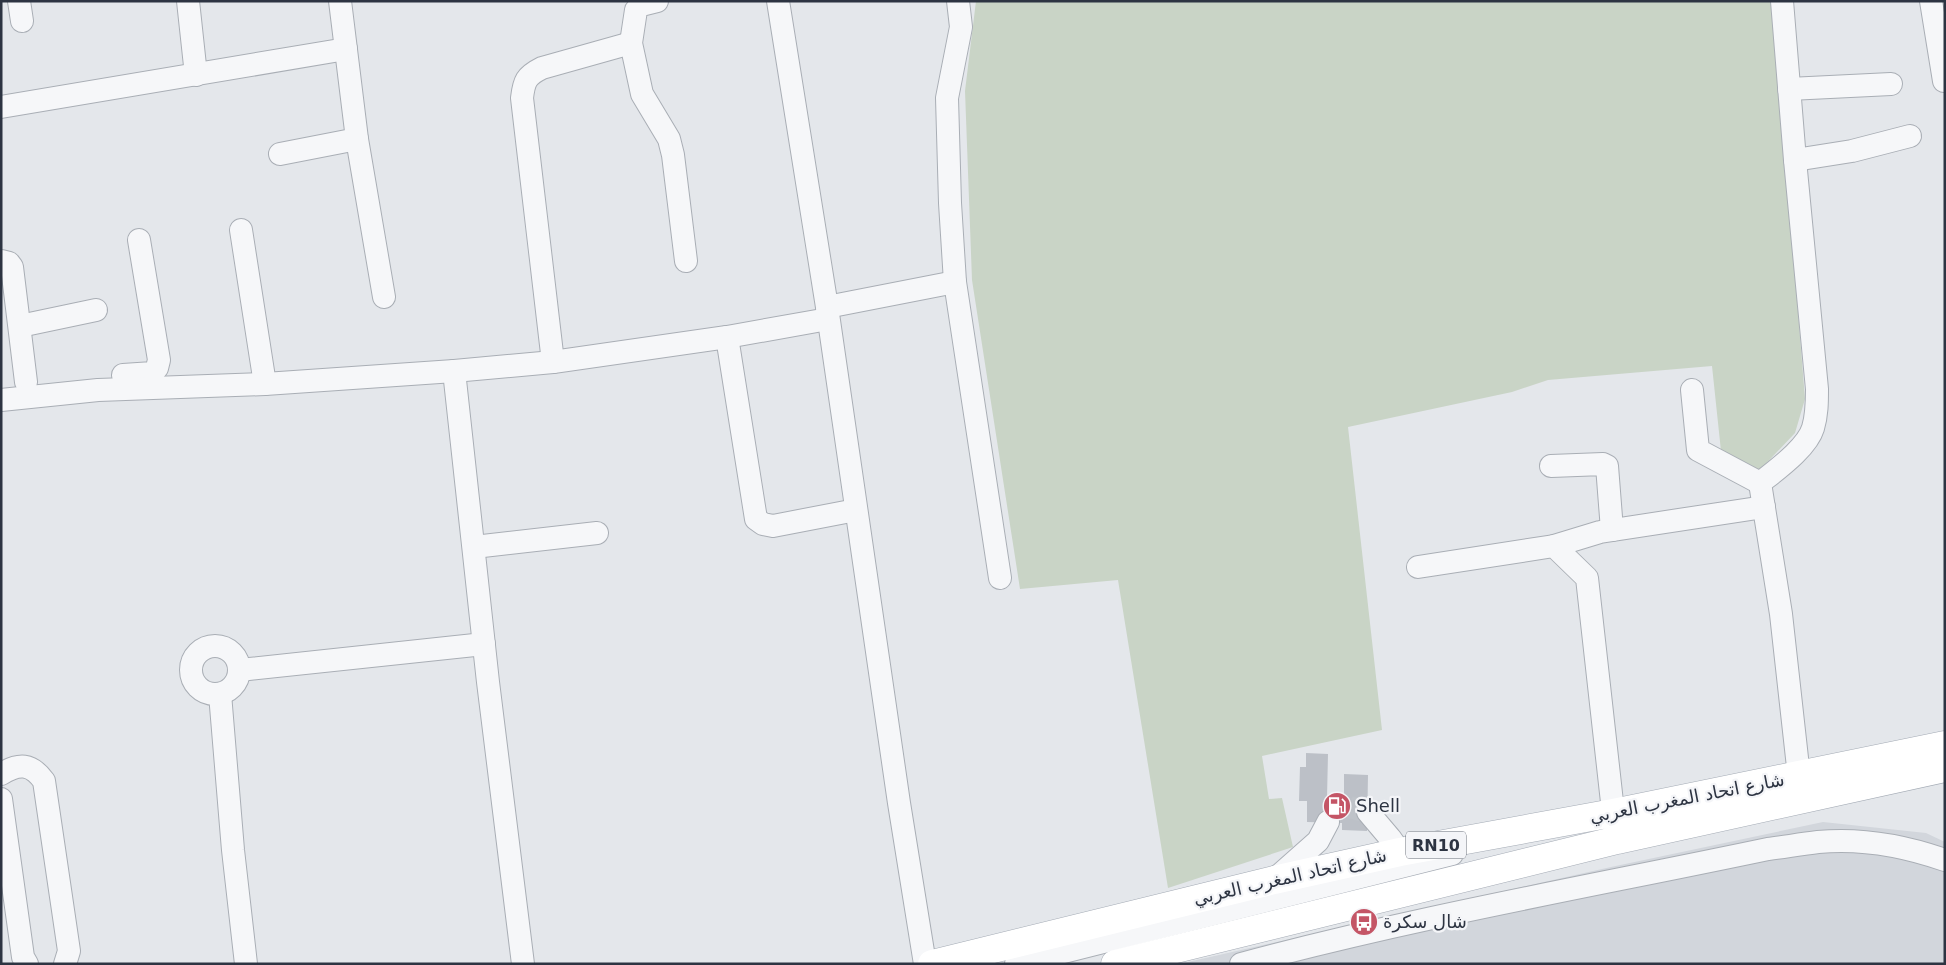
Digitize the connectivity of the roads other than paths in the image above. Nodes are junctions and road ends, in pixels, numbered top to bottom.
1 (188, 1) edge
2 (340, 1) edge
3 (657, 1) edge
4 (778, 1) edge
5 (958, 1) edge
6 (1782, 1) edge
7 (1931, 1) edge
8 (631, 43) junction
9 (346, 48) junction
10 (196, 75) junction
11 (1944, 81) edge
12 (1891, 84) dead end
13 (1789, 89) junction
14 (1, 107) edge
15 (1910, 136) dead end
16 (357, 138) junction
17 (280, 154) dead end
18 (1794, 160) junction
19 (241, 230) dead end
20 (139, 240) dead end
21 (1, 261) edge
22 (686, 261) dead end
23 (955, 282) junction
24 (384, 297) dead end
25 (96, 310) dead end
26 (828, 313) junction
27 (20, 326) junction
28 (727, 337) junction
29 (553, 362) junction
30 (454, 371) junction
31 (26, 382) junction
32 (265, 384) junction
33 (1, 385) edge
34 (1692, 390) dead end
35 (1, 400) edge
36 (1551, 466) dead end
37 (1760, 483) junction
38 (1764, 507) junction
39 (856, 510) junction
40 (1612, 530) junction
41 (597, 534) dead end
42 (1554, 546) junction
43 (474, 547) junction
44 (1418, 567) dead end
45 (1000, 578) dead end
46 (484, 644) junction
47 (240, 670) junction
48 (220, 694) junction
49 (1945, 744) edge
50 (1945, 768) edge
51 (1, 774) edge
52 (1799, 776) junction
53 (1, 800) edge
54 (1368, 812) tunnel mouth
55 (1612, 813) junction
56 (1328, 822) tunnel mouth
57 (1617, 840) junction
58 (1400, 852) junction
59 (1945, 860) edge
60 (1274, 880) junction
61 (1265, 961) edge
62 (27, 964) edge
63 (66, 964) edge
64 (246, 964) edge
65 (523, 964) edge
66 (925, 964) edge
67 (932, 964) edge
68 (1016, 964) edge
69 (1115, 964) edge
70 (1241, 964) edge

1 - 10 street
2 - 9 street
3 - 8 street
4 - 26 street
5 - 23 street
6 - 13 street
7 - 11 street
8 - 22 street
8 - 29 street
9 - 10 street
9 - 16 street
10 - 14 street
12 - 13 street
13 - 18 street
15 - 18 street
16 - 17 street
16 - 24 street
18 - 37 street
19 - 32 street
20 - 31 street
21 - 27 street
23 - 26 street
23 - 45 street
25 - 27 street
26 - 28 street
26 - 39 street
27 - 31 street
28 - 29 street
28 - 39 street
29 - 30 street
30 - 32 street
30 - 43 street
31 - 33 street
32 - 35 street
34 - 37 street
36 - 40 street
37 - 38 street
38 - 40 street
38 - 52 street
39 - 66 street
40 - 42 street
41 - 43 street
42 - 44 street
42 - 55 street
43 - 46 street
46 - 47 street
46 - 65 street
47 - 48 street
47 - 48 street
48 - 64 street
49 - 52 main road, شارع اتحاد المغرب العربي / RN10
50 - 57 main road, شارع اتحاد المغرب العربي / RN10
51 - 63 street
52 - 55 main road, شارع اتحاد المغرب العربي / RN10
53 - 62 street
54 - 58 street
55 - 57 street
55 - 58 main road, شارع اتحاد المغرب العربي / RN10
55 - 68 street
56 - 60 street
57 - 69 main road, شارع اتحاد المغرب العربي / RN10
58 - 60 main road, شارع اتحاد المغرب العربي / RN10
59 - 61 street
60 - 67 main road, شارع اتحاد المغرب العربي / RN10
61 - 70 street

